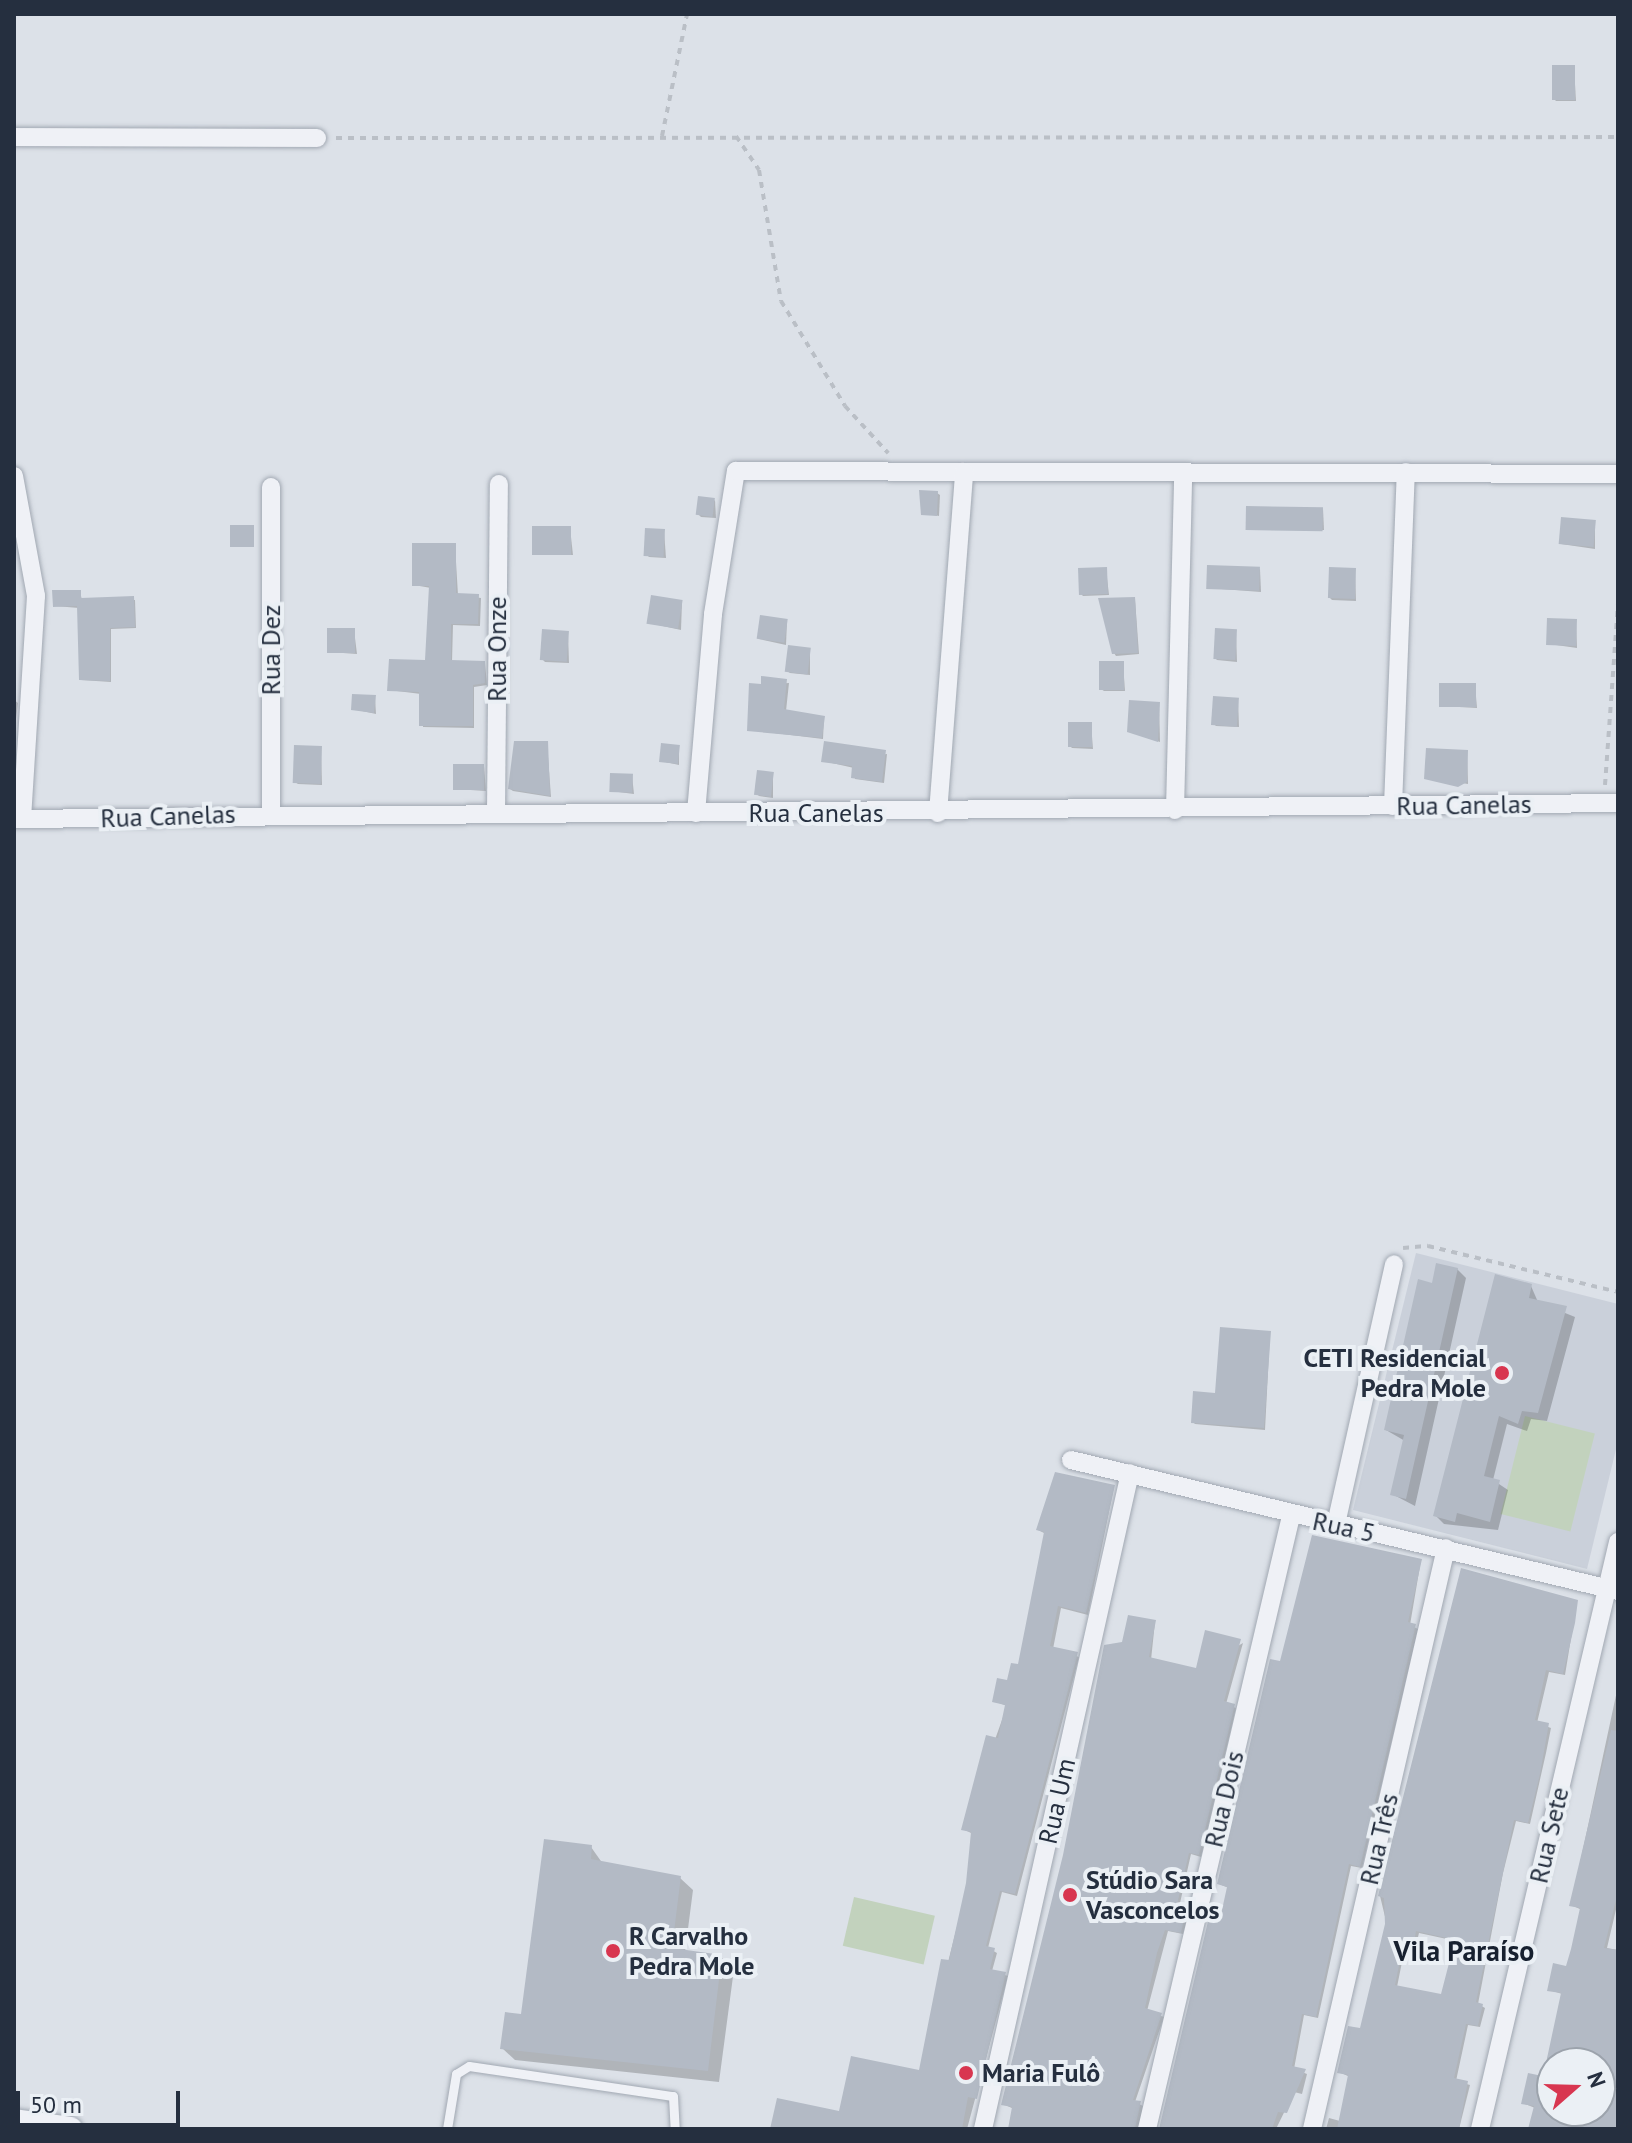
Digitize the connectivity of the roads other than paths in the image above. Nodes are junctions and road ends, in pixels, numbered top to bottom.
1 (14, 137) edge
2 (317, 138) road end
3 (964, 472) junction
4 (1183, 472) junction
5 (1406, 472) junction
6 (1618, 474) edge
7 (14, 476) edge
8 (499, 484) dead end
9 (271, 487) dead end
10 (1611, 803) edge
11 (1393, 806) junction
12 (1175, 810) junction
13 (271, 812) junction
14 (696, 813) junction
15 (938, 813) junction
16 (496, 814) junction
17 (18, 819) edge
18 (1394, 1264) road end
19 (1071, 1460) dead end
20 (1130, 1473) junction
21 (1291, 1516) junction
22 (1336, 1524) junction
23 (1618, 1542) edge
24 (1446, 1548) junction
25 (1613, 1590) edge
26 (14, 2121) edge
27 (70, 2129) edge
28 (447, 2129) edge
29 (675, 2129) edge
30 (983, 2129) edge
31 (1147, 2129) edge
32 (1312, 2129) edge
33 (1480, 2129) edge

1 - 2 street
3 - 4 street
3 - 14 street
3 - 15 street
4 - 5 street
4 - 12 street
5 - 6 street
5 - 11 street
7 - 17 street
8 - 16 street, Rua Onze
9 - 13 street, Rua Dez
10 - 11 street, Rua Canelas
11 - 12 street, Rua Canelas
12 - 15 street, Rua Canelas
13 - 16 street, Rua Canelas
13 - 17 street, Rua Canelas
14 - 15 street, Rua Canelas
14 - 16 street, Rua Canelas
18 - 22 street
19 - 20 street, Rua 5
20 - 21 street, Rua 5
20 - 30 street, Rua Um
21 - 22 street, Rua 5
21 - 31 street, Rua Dois
22 - 24 street, Rua 5
23 - 25 street, Rua Sete
24 - 25 street, Rua 5
24 - 32 street, Rua Três
25 - 33 street, Rua Sete
26 - 27 street
28 - 29 lane

